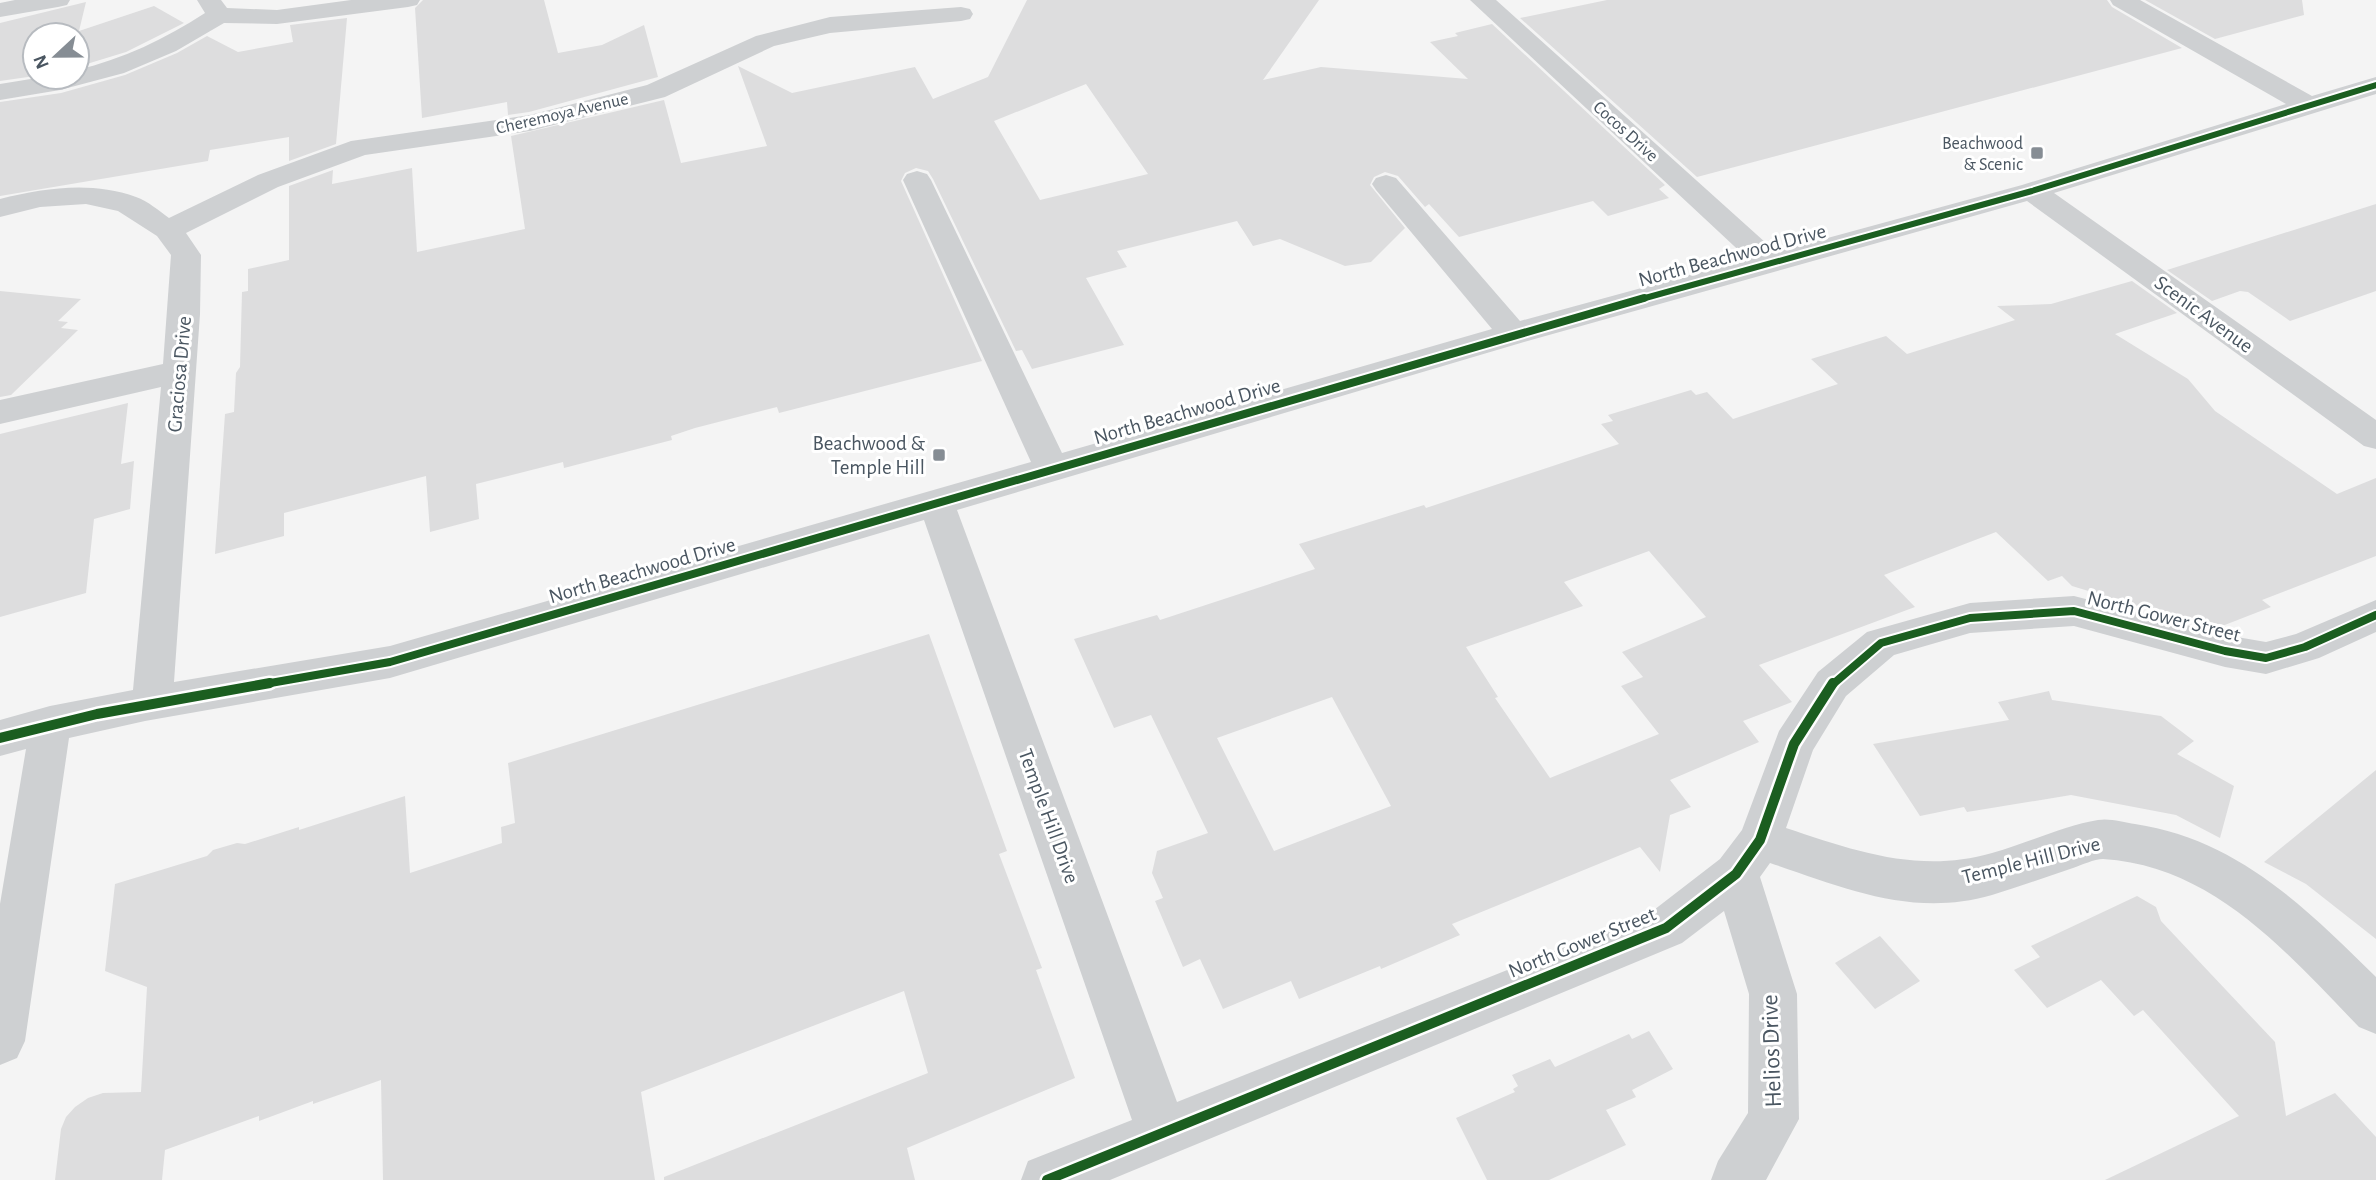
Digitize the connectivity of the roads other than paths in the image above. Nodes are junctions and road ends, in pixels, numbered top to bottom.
1 (58, 0) edge
2 (408, 0) edge
3 (1482, 0) edge
4 (2122, 0) edge
5 (214, 7) edge
6 (0, 10) edge
7 (961, 14) dead end
8 (2376, 85) edge
9 (0, 92) edge
10 (2308, 106) junction
11 (917, 180) dead end
12 (1386, 184) dead end
13 (2032, 191) junction
14 (0, 208) edge
15 (168, 229) junction
16 (1770, 263) junction
17 (1513, 334) junction
18 (179, 372) junction
19 (0, 412) edge
20 (2376, 437) edge
21 (1052, 468) junction
22 (936, 502) junction
23 (2376, 615) edge
24 (152, 702) junction
25 (50, 724) junction
26 (0, 738) edge
27 (1748, 857) junction
28 (2376, 1010) edge
29 (0, 1041) edge
30 (1162, 1131) junction
31 (1047, 1180) edge
32 (1737, 1180) edge

1 - 6 street
2 - 5 street
3 - 16 street, Cocos Drive
4 - 10 street
5 - 9 street
7 - 15 street, Cheremoya Avenue
8 - 10 street, North Beachwood Drive
10 - 13 street, North Beachwood Drive
11 - 21 street
12 - 17 street
13 - 16 street, North Beachwood Drive
13 - 20 street, Scenic Avenue
14 - 15 street, Graciosa Drive
15 - 18 street, Graciosa Drive
16 - 17 street, North Beachwood Drive
17 - 21 street, North Beachwood Drive
18 - 19 street
18 - 24 street, Graciosa Drive
21 - 22 street, North Beachwood Drive
22 - 24 street, North Beachwood Drive
22 - 30 street, Temple Hill Drive
23 - 27 street, North Gower Street
24 - 25 street, North Beachwood Drive
25 - 26 street, North Beachwood Drive
25 - 29 street
27 - 28 street, Temple Hill Drive
27 - 30 street, North Gower Street
27 - 32 street, Helios Drive
30 - 31 street, North Gower Street

